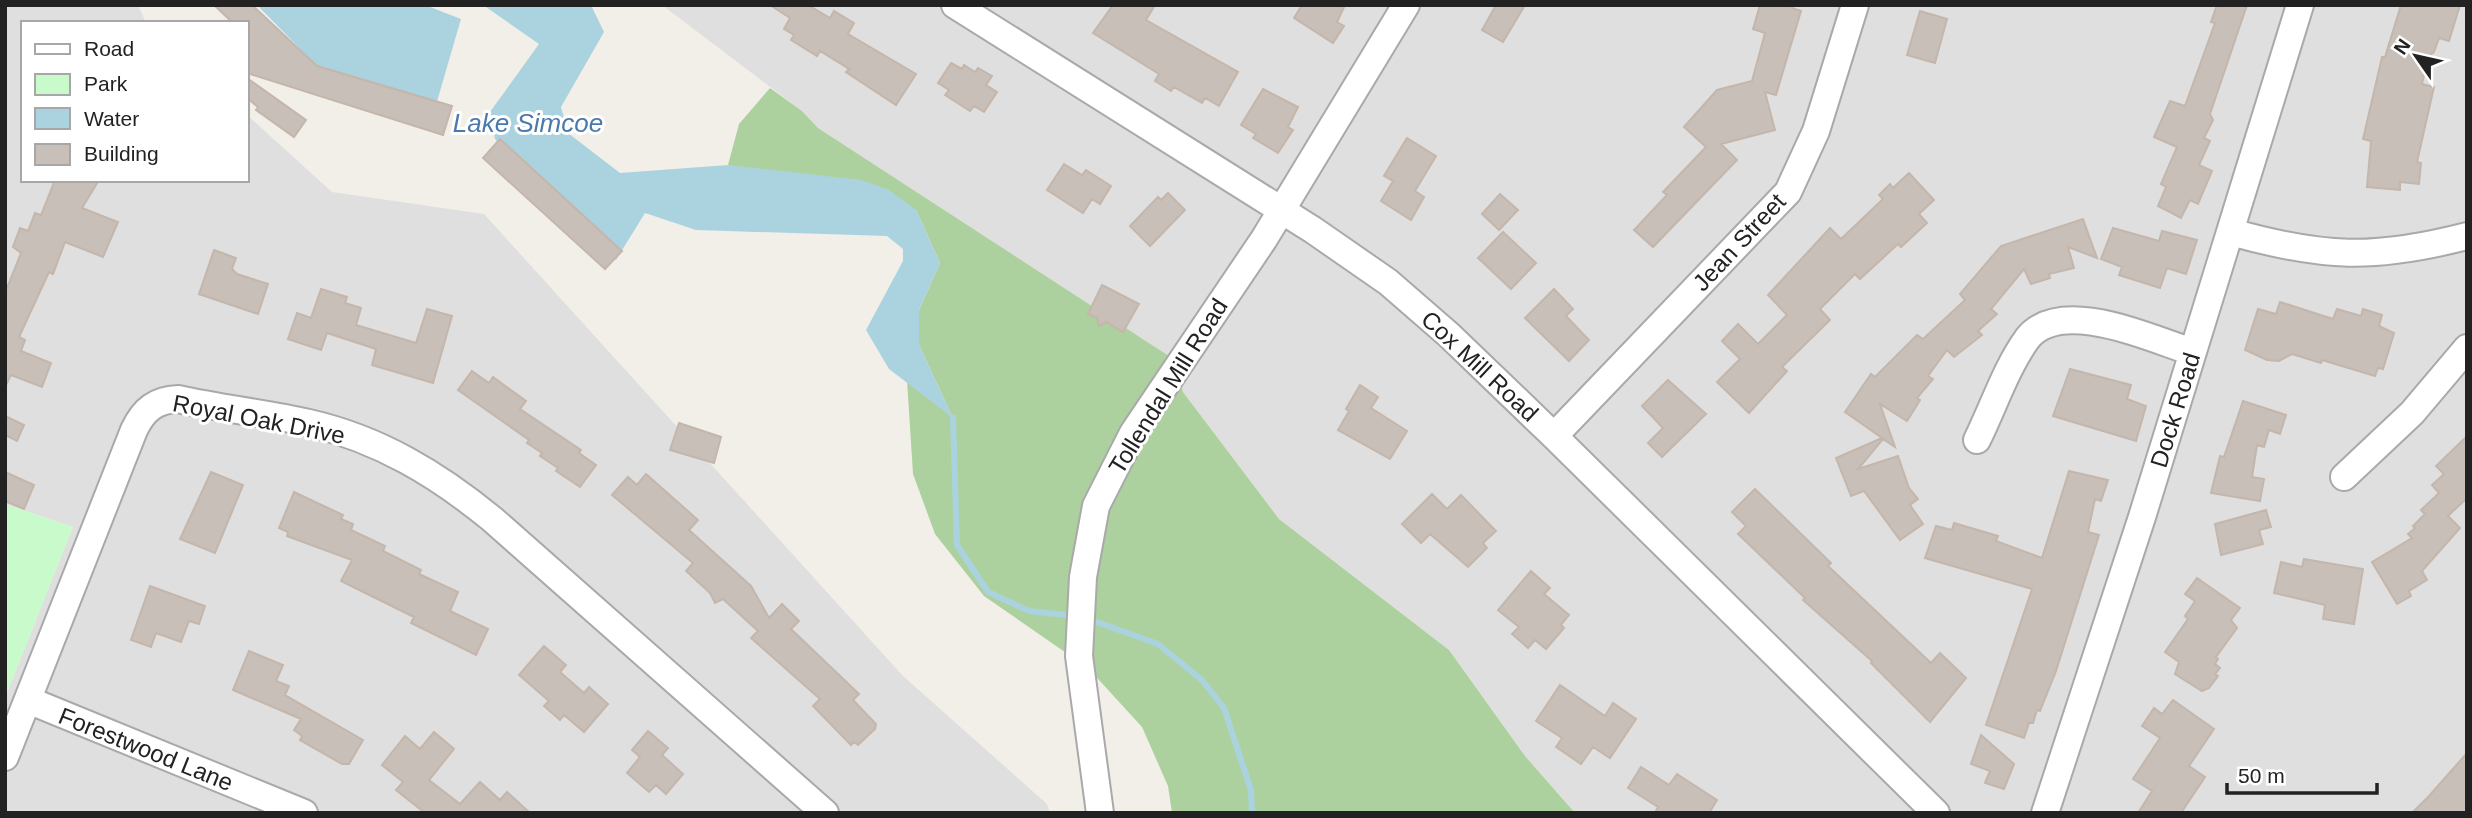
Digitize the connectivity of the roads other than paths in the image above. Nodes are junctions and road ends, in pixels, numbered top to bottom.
1 (955, 5) edge
2 (1406, 5) edge
3 (1855, 5) edge
4 (2300, 5) edge
5 (1281, 211) junction
6 (2231, 232) junction
7 (2467, 236) edge
8 (2467, 348) edge
9 (2193, 352) junction
10 (1554, 436) junction
11 (1977, 440) dead end
12 (2344, 477) dead end
13 (28, 700) junction
14 (5, 757) edge
15 (304, 813) edge
16 (825, 813) edge
17 (1100, 813) edge
18 (1936, 813) edge
19 (2045, 813) edge

1 - 5 street, Cox Mill Road
2 - 5 street, Tollendal Mill Road
3 - 10 street, Jean Street
4 - 6 street, Dock Road
5 - 10 street, Cox Mill Road
5 - 17 street, Tollendal Mill Road
6 - 7 street
6 - 9 street, Dock Road
8 - 12 street
9 - 11 street
9 - 19 street, Dock Road
10 - 18 street, Cox Mill Road
13 - 14 street, Royal Oak Drive
13 - 15 street, Forestwood Lane
13 - 16 street, Royal Oak Drive

